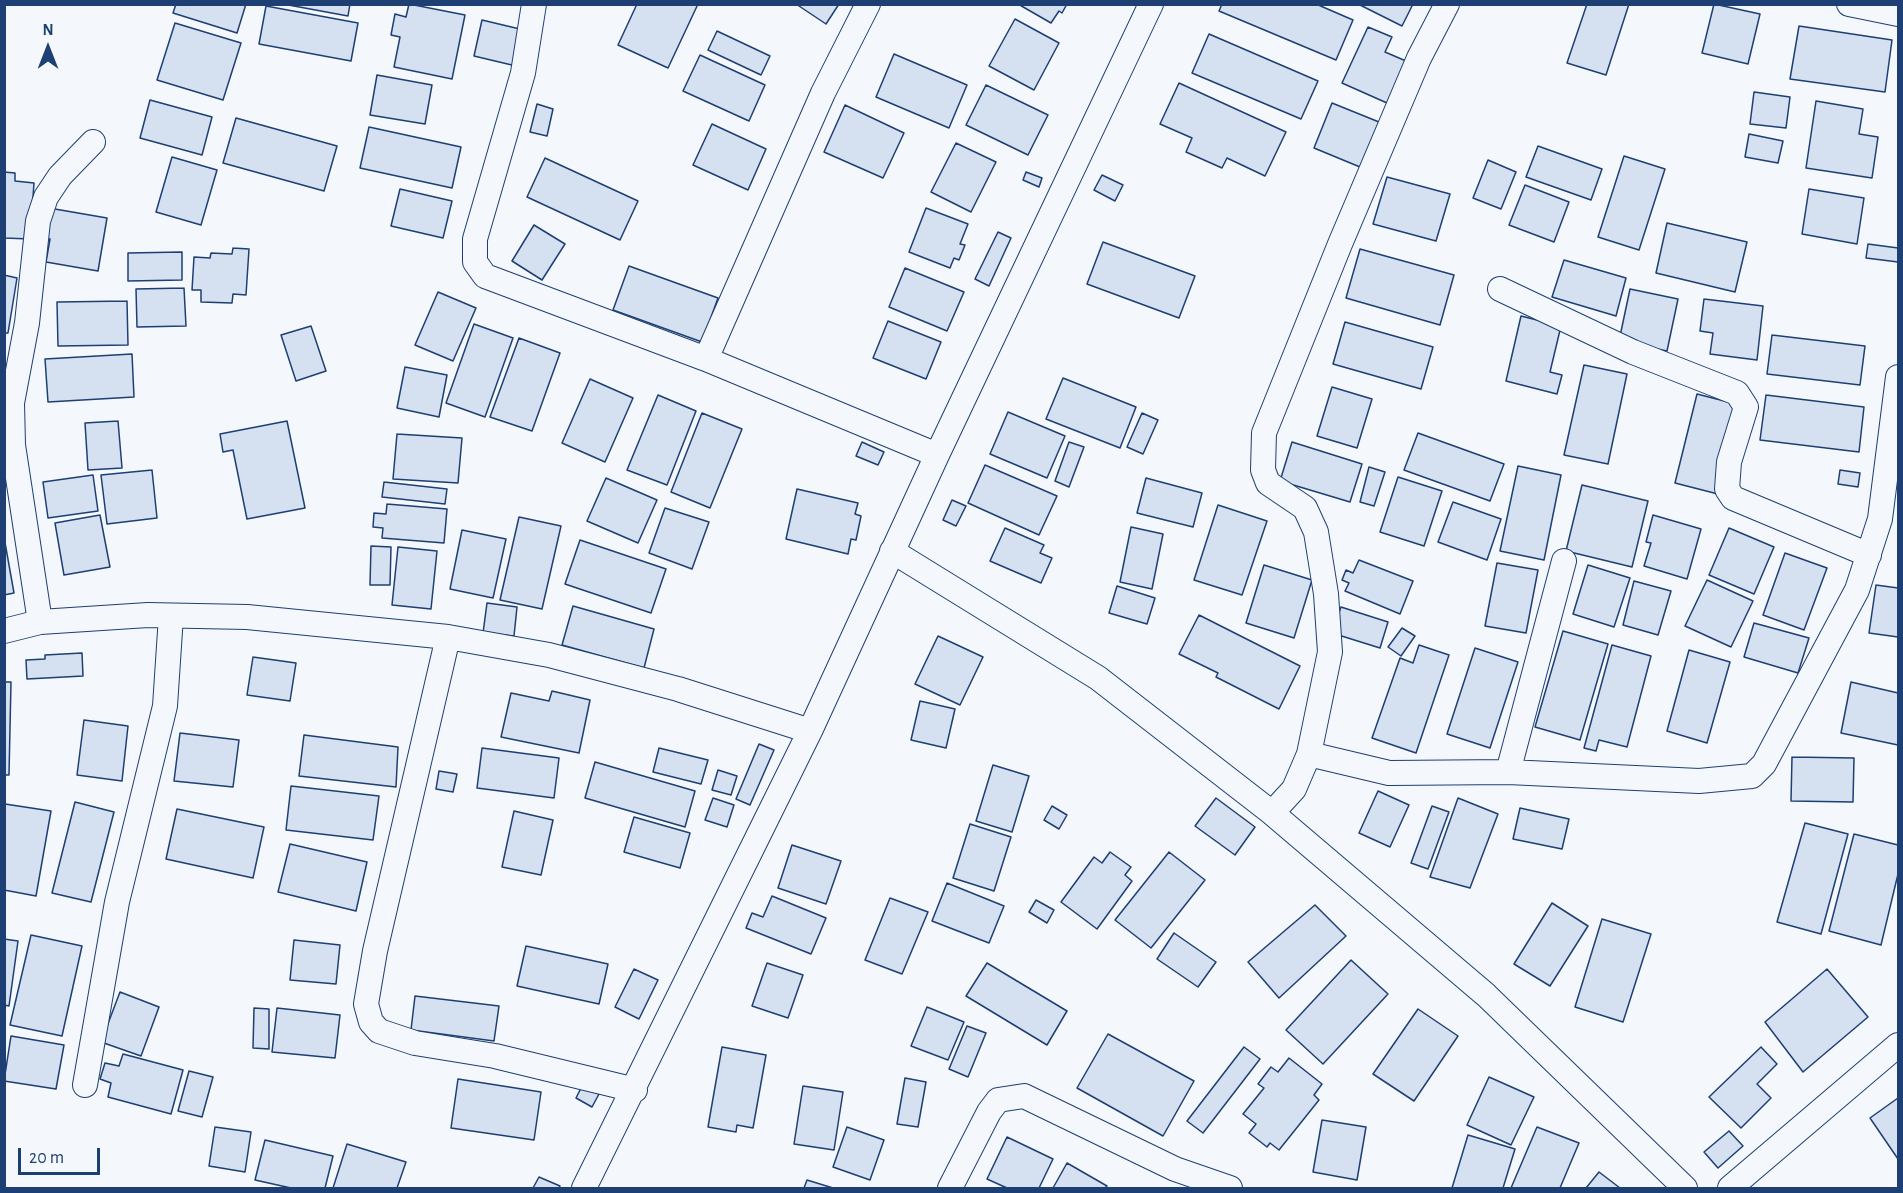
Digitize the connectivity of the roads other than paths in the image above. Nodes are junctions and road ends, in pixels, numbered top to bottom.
1 (534, 4) edge
2 (868, 4) edge
3 (1151, 4) edge
4 (1446, 4) edge
5 (1849, 4) edge
6 (1899, 14) edge
7 (93, 142) dead end
8 (1500, 289) dead end
9 (706, 358) junction
10 (1899, 377) edge
11 (937, 455) junction
12 (892, 551) junction
13 (1869, 555) junction
14 (1564, 561) dead end
15 (171, 616) junction
16 (40, 622) junction
17 (4, 631) edge
18 (448, 637) junction
19 (810, 731) junction
20 (1310, 754) junction
21 (1508, 772) junction
22 (1272, 813) junction
23 (1899, 1045) edge
24 (85, 1085) dead end
25 (635, 1090) junction
26 (1680, 1187) edge
27 (584, 1188) edge
28 (950, 1188) edge
29 (1230, 1188) edge
30 (1730, 1188) edge

1 - 9 street
2 - 9 street
3 - 11 street
4 - 20 street
5 - 6 street
7 - 16 street
8 - 13 street
9 - 11 street
10 - 13 street
11 - 12 street
12 - 19 street
12 - 22 street
13 - 21 street
14 - 21 street
15 - 16 street
15 - 18 street
15 - 24 street
16 - 17 street
18 - 19 street
18 - 25 street
19 - 25 street
20 - 21 street
20 - 22 street
22 - 26 street
23 - 30 street
25 - 27 street
28 - 29 street

